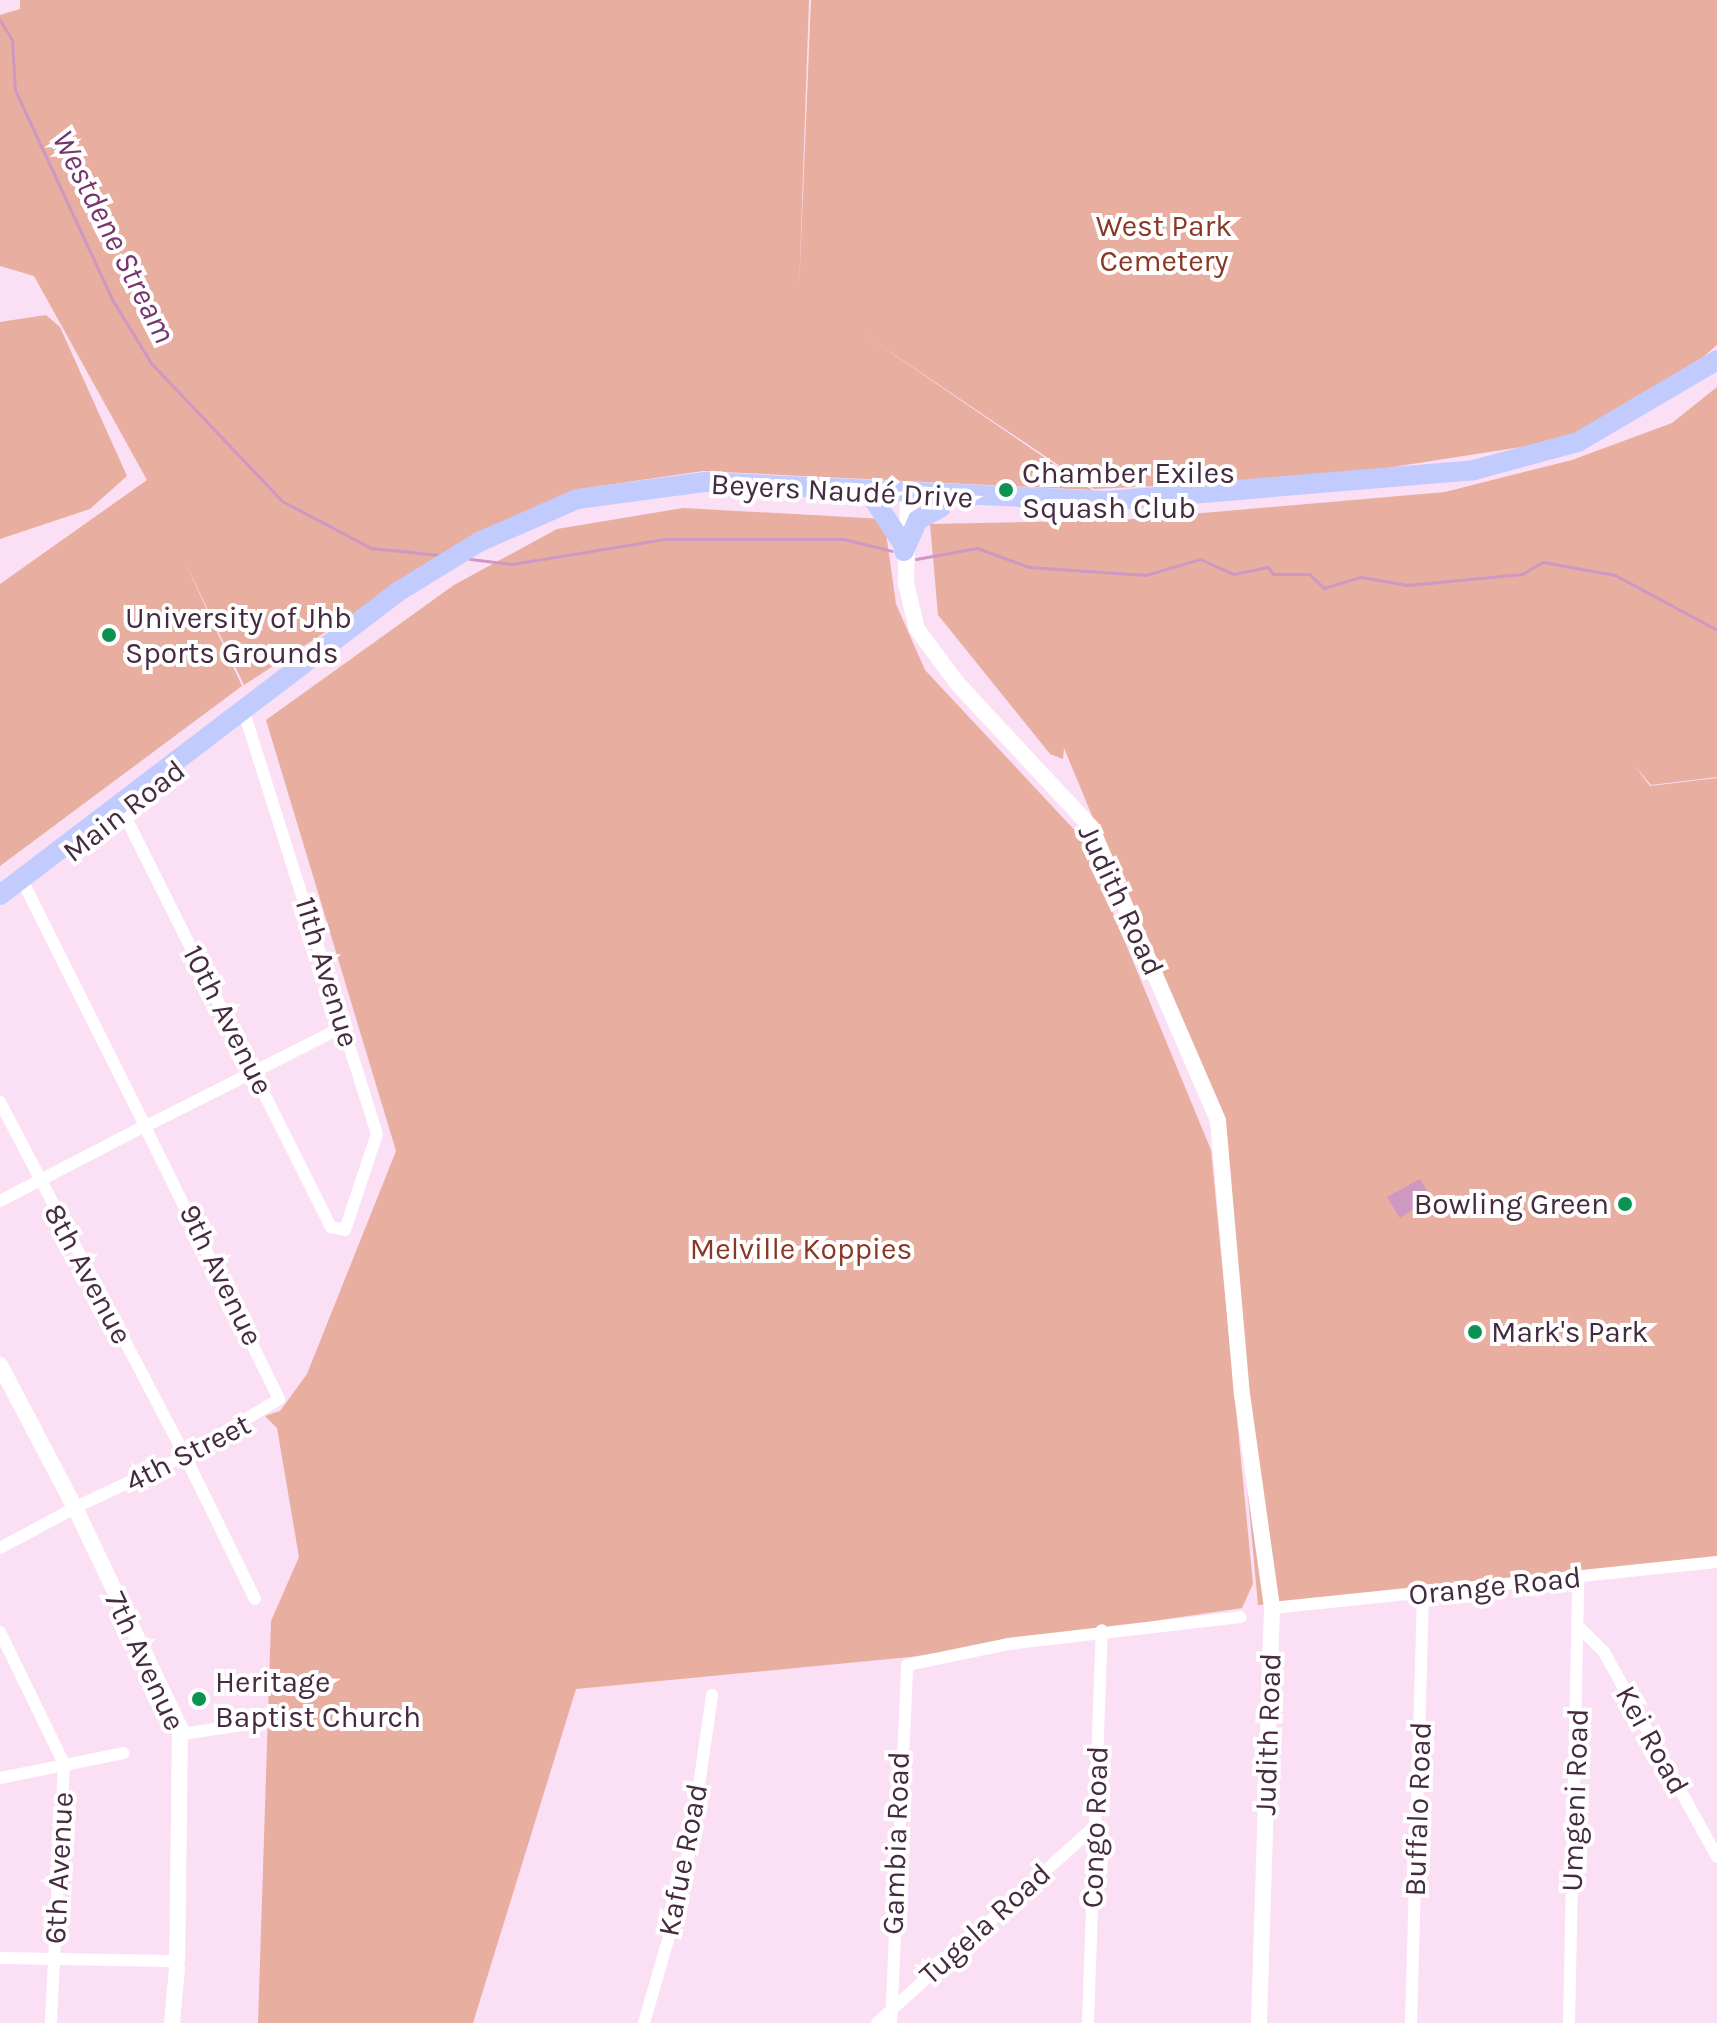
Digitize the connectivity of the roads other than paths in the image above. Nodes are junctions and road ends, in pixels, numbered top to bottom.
1 (1717, 360) edge
2 (1717, 371) edge
3 (908, 499) junction
4 (876, 503) junction
5 (941, 507) junction
6 (904, 548) junction
7 (245, 712) junction
8 (120, 807) junction
9 (24, 883) junction
10 (0, 895) edge
11 (0, 905) edge
12 (345, 1026) junction
13 (255, 1073) junction
14 (0, 1102) edge
15 (148, 1127) junction
16 (39, 1181) junction
17 (0, 1201) edge
18 (340, 1231) joint
19 (0, 1365) edge
20 (278, 1403) joint
21 (182, 1450) junction
22 (71, 1513) junction
23 (0, 1548) edge
24 (1717, 1562) edge
25 (1578, 1577) junction
26 (1423, 1594) junction
27 (255, 1599) dead end
28 (1272, 1608) junction
29 (1240, 1617) dead end
30 (1581, 1629) junction
31 (1102, 1630) junction
32 (0, 1632) edge
33 (712, 1695) dead end
34 (242, 1725) dead end
35 (182, 1734) junction
36 (124, 1753) dead end
37 (64, 1764) junction
38 (0, 1778) edge
39 (1094, 1827) junction
40 (1717, 1857) edge
41 (0, 1958) edge
42 (54, 1959) junction
43 (169, 1964) junction
44 (891, 2009) junction
45 (51, 2023) edge
46 (172, 2023) edge
47 (644, 2023) edge
48 (877, 2023) edge
49 (891, 2023) edge
50 (1088, 2023) edge
51 (1259, 2023) edge
52 (1411, 2023) edge
53 (1569, 2023) edge

1 - 3 main road, Beyers Naudé Drive
2 - 5 main road, Beyers Naudé Drive
3 - 4 main road, Beyers Naudé Drive
3 - 5 main road, Beyers Naudé Drive
3 - 6 street, Judith Road
3 - 7 main road, Beyers Naudé Drive
4 - 6 main road
4 - 7 main road, Beyers Naudé Drive
5 - 6 main road
6 - 28 street, Judith Road
7 - 8 main road, Main Road
7 - 12 street, 11th Avenue
8 - 9 main road, Main Road
8 - 13 street, 10th Avenue
9 - 10 main road, Main Road
9 - 11 main road, Main Road
9 - 15 street, 9th Avenue
12 - 13 street
12 - 18 street, 11th Avenue
13 - 15 street
13 - 18 street, 10th Avenue
14 - 16 street, 8th Avenue
15 - 16 street
15 - 20 street, 9th Avenue
16 - 17 street
16 - 21 street, 8th Avenue
19 - 22 street, 7th Avenue
20 - 21 street, 4th Street
21 - 22 street, 4th Street
21 - 27 street, 8th Avenue
22 - 23 street, 4th Street
22 - 35 street, 7th Avenue
24 - 25 street, Orange Road
25 - 26 street, Orange Road
25 - 30 street, Umgeni Road
26 - 28 street, Orange Road
26 - 52 street, Buffalo Road
28 - 51 street, Judith Road
29 - 31 street
30 - 40 street, Kei Road
30 - 53 street, Umgeni Road
31 - 39 street, Congo Road
31 - 44 street, Gambia Road
32 - 37 street, 6th Avenue
33 - 47 street, Kafue Road
34 - 35 street
35 - 43 street, 7th Avenue
36 - 37 street
37 - 38 street
37 - 42 street, 6th Avenue
39 - 44 street, Tugela Road
39 - 50 street, Congo Road
41 - 42 street
42 - 43 street
42 - 45 street, 6th Avenue
43 - 46 street, 7th Avenue
44 - 48 street, Tugela Road
44 - 49 street, Gambia Road

